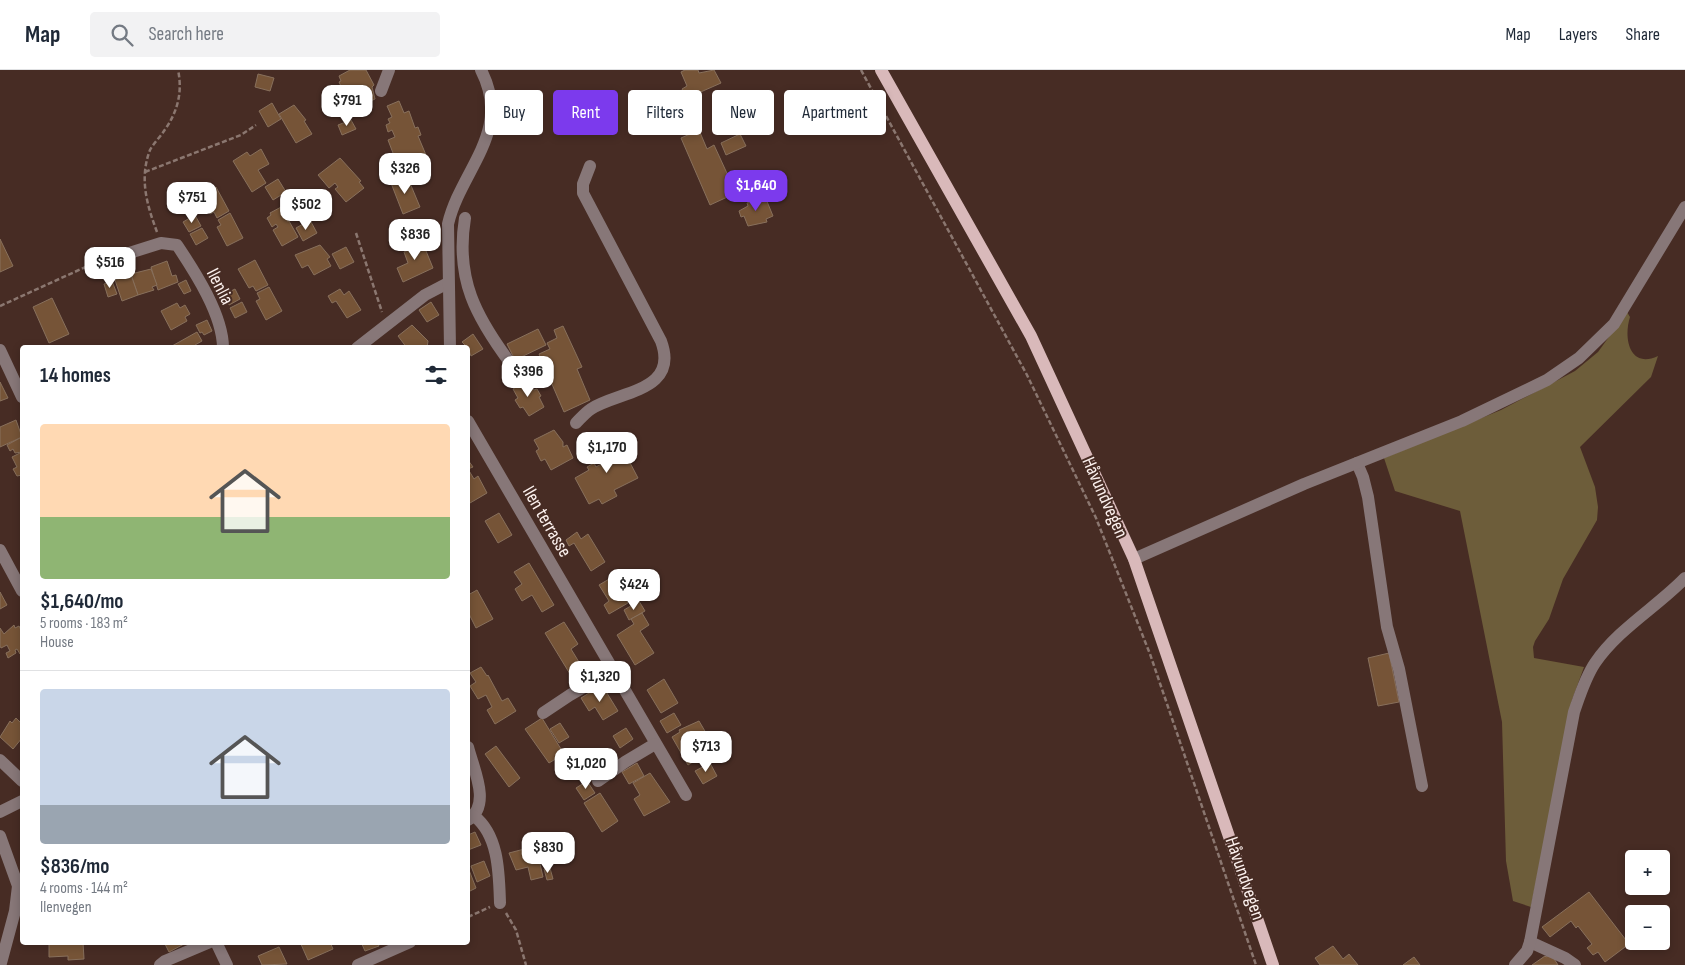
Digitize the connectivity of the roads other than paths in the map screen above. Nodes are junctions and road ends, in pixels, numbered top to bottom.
1 (389, 70) edge
2 (481, 70) edge
3 (882, 70) edge
4 (381, 91) dead end
5 (590, 166) dead end
6 (1685, 208) edge
7 (465, 218) dead end
8 (104, 262) road end
9 (448, 283) junction
10 (222, 345) edge
11 (361, 345) edge
12 (450, 345) edge
13 (0, 350) edge
14 (511, 364) dead end
15 (20, 394) edge
16 (576, 423) dead end
17 (470, 424) edge
18 (1356, 463) junction
19 (0, 550) edge
20 (1134, 559) junction
21 (1685, 578) edge
22 (20, 587) edge
23 (613, 670) junction
24 (543, 714) dead end
25 (655, 744) junction
26 (470, 755) edge
27 (0, 760) edge
28 (20, 779) edge
29 (598, 781) dead end
30 (1422, 786) dead end
31 (686, 796) dead end
32 (20, 802) edge
33 (0, 812) edge
34 (471, 818) edge
35 (0, 836) edge
36 (500, 902) road end
37 (1530, 942) junction
38 (203, 945) edge
39 (217, 945) edge
40 (403, 945) edge
41 (1, 963) dead end
42 (160, 965) edge
43 (227, 965) edge
44 (358, 965) edge
45 (1273, 965) edge
46 (1515, 965) edge
47 (1575, 965) edge

1 - 4 street
2 - 9 street
3 - 20 main road, Håvundvegen
5 - 16 street
6 - 18 street
7 - 14 street
8 - 10 street, Ilenlia
9 - 11 street
9 - 12 street
13 - 15 street
17 - 23 street, Ilen terrasse
18 - 20 street
18 - 30 street
19 - 22 street
20 - 45 main road, Håvundvegen
21 - 37 street
23 - 24 street
23 - 25 street, Ilen terrasse
25 - 29 street
25 - 31 street, Ilen terrasse
26 - 34 street
27 - 28 street
32 - 33 street
34 - 36 street
35 - 41 street
37 - 46 street
37 - 47 street
38 - 42 street
39 - 43 street
40 - 44 street

